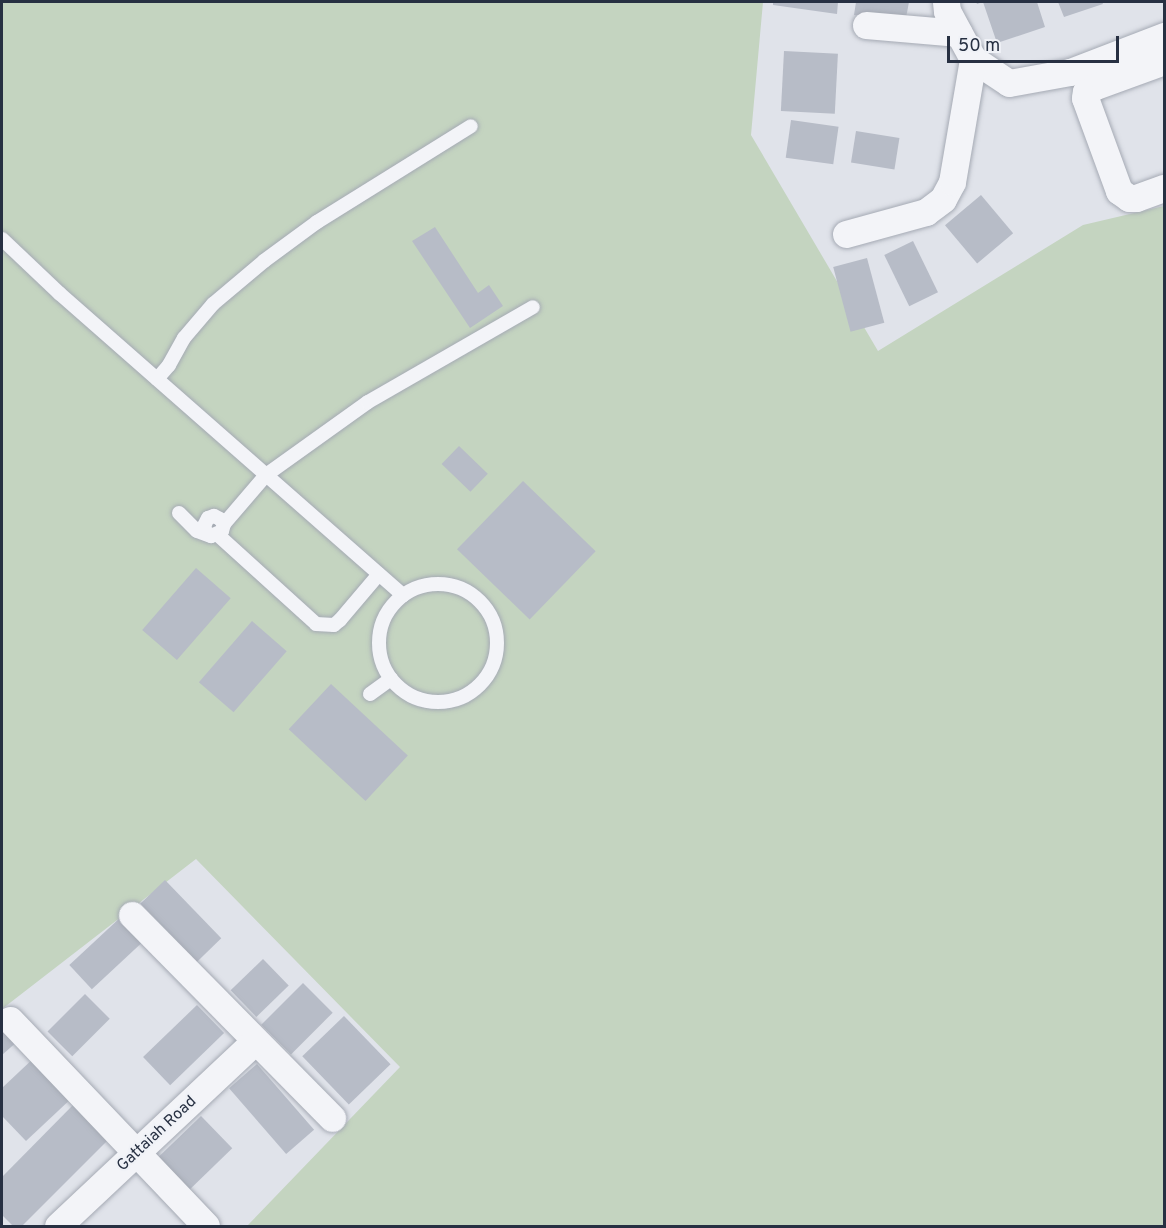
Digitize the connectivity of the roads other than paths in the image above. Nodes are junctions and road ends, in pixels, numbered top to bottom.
1 (946, 2) edge
2 (866, 26) dead end
3 (959, 33) junction
4 (1164, 36) edge
5 (974, 59) junction
6 (1164, 61) edge
7 (471, 126) dead end
8 (1164, 188) edge
9 (846, 234) dead end
10 (2, 239) edge
11 (533, 308) dead end
12 (157, 379) junction
13 (267, 475) junction
14 (179, 513) dead end
15 (216, 531) junction
16 (379, 574) junction
17 (403, 595) junction
18 (391, 679) junction
19 (370, 694) dead end
20 (132, 915) dead end
21 (10, 1020) dead end
22 (255, 1041) junction
23 (332, 1118) dead end
24 (135, 1154) junction
25 (58, 1227) edge
26 (206, 1227) edge

1 - 3 street
2 - 3 street
3 - 5 street
4 - 5 street
5 - 9 street
6 - 8 street
7 - 12 lane
10 - 12 lane
11 - 13 lane
12 - 13 lane
13 - 15 lane
13 - 16 lane
14 - 15 lane
15 - 16 lane
16 - 17 lane
17 - 18 lane
17 - 18 lane
18 - 19 lane
20 - 22 street
21 - 24 street
22 - 23 street
22 - 24 street, Gattaiah Road
24 - 25 street, Gattaiah Road
24 - 26 street

